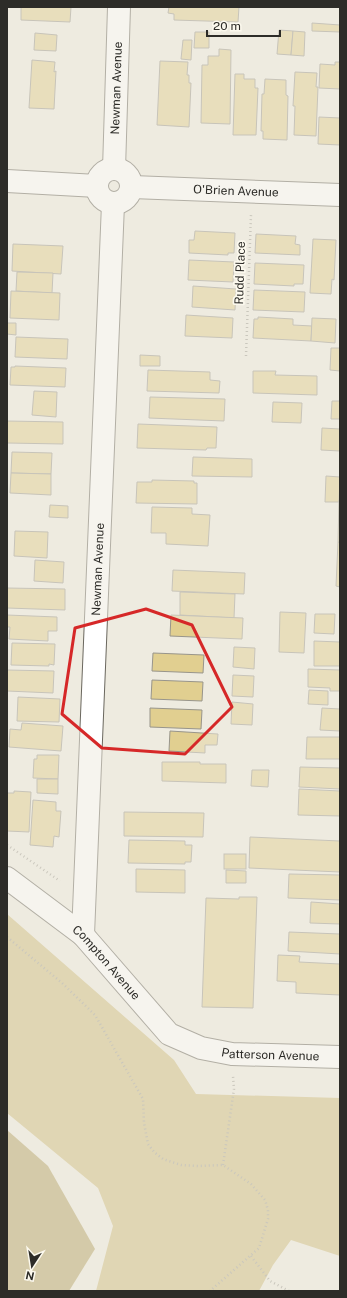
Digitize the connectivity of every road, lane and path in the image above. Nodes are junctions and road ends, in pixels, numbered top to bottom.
1 (119, 7) edge
2 (114, 169) junction
3 (7, 181) edge
4 (97, 186) junction
5 (132, 187) junction
6 (251, 191) junction
7 (340, 195) edge
8 (113, 204) junction
9 (246, 356) dead end
10 (7, 845) edge
11 (7, 878) edge
12 (60, 881) dead end
13 (83, 935) junction
14 (7, 937) edge
15 (201, 1048) joint
16 (340, 1057) edge
17 (234, 1086) dead end
18 (224, 1165) junction
19 (251, 1256) junction
20 (210, 1291) edge
21 (289, 1291) edge

1 - 2 street, Newman Avenue
2 - 4 street
2 - 5 street
3 - 4 street
4 - 8 street
5 - 6 street, O'Brien Avenue
5 - 8 street
6 - 7 street, O'Brien Avenue
6 - 9 path, Rudd Place
8 - 13 street, Newman Avenue
10 - 12 path
11 - 13 street, Compton Avenue
13 - 15 street, Compton Avenue
14 - 18 path
15 - 16 street, Patterson Avenue
17 - 18 path
18 - 19 path
19 - 20 path
19 - 21 path

